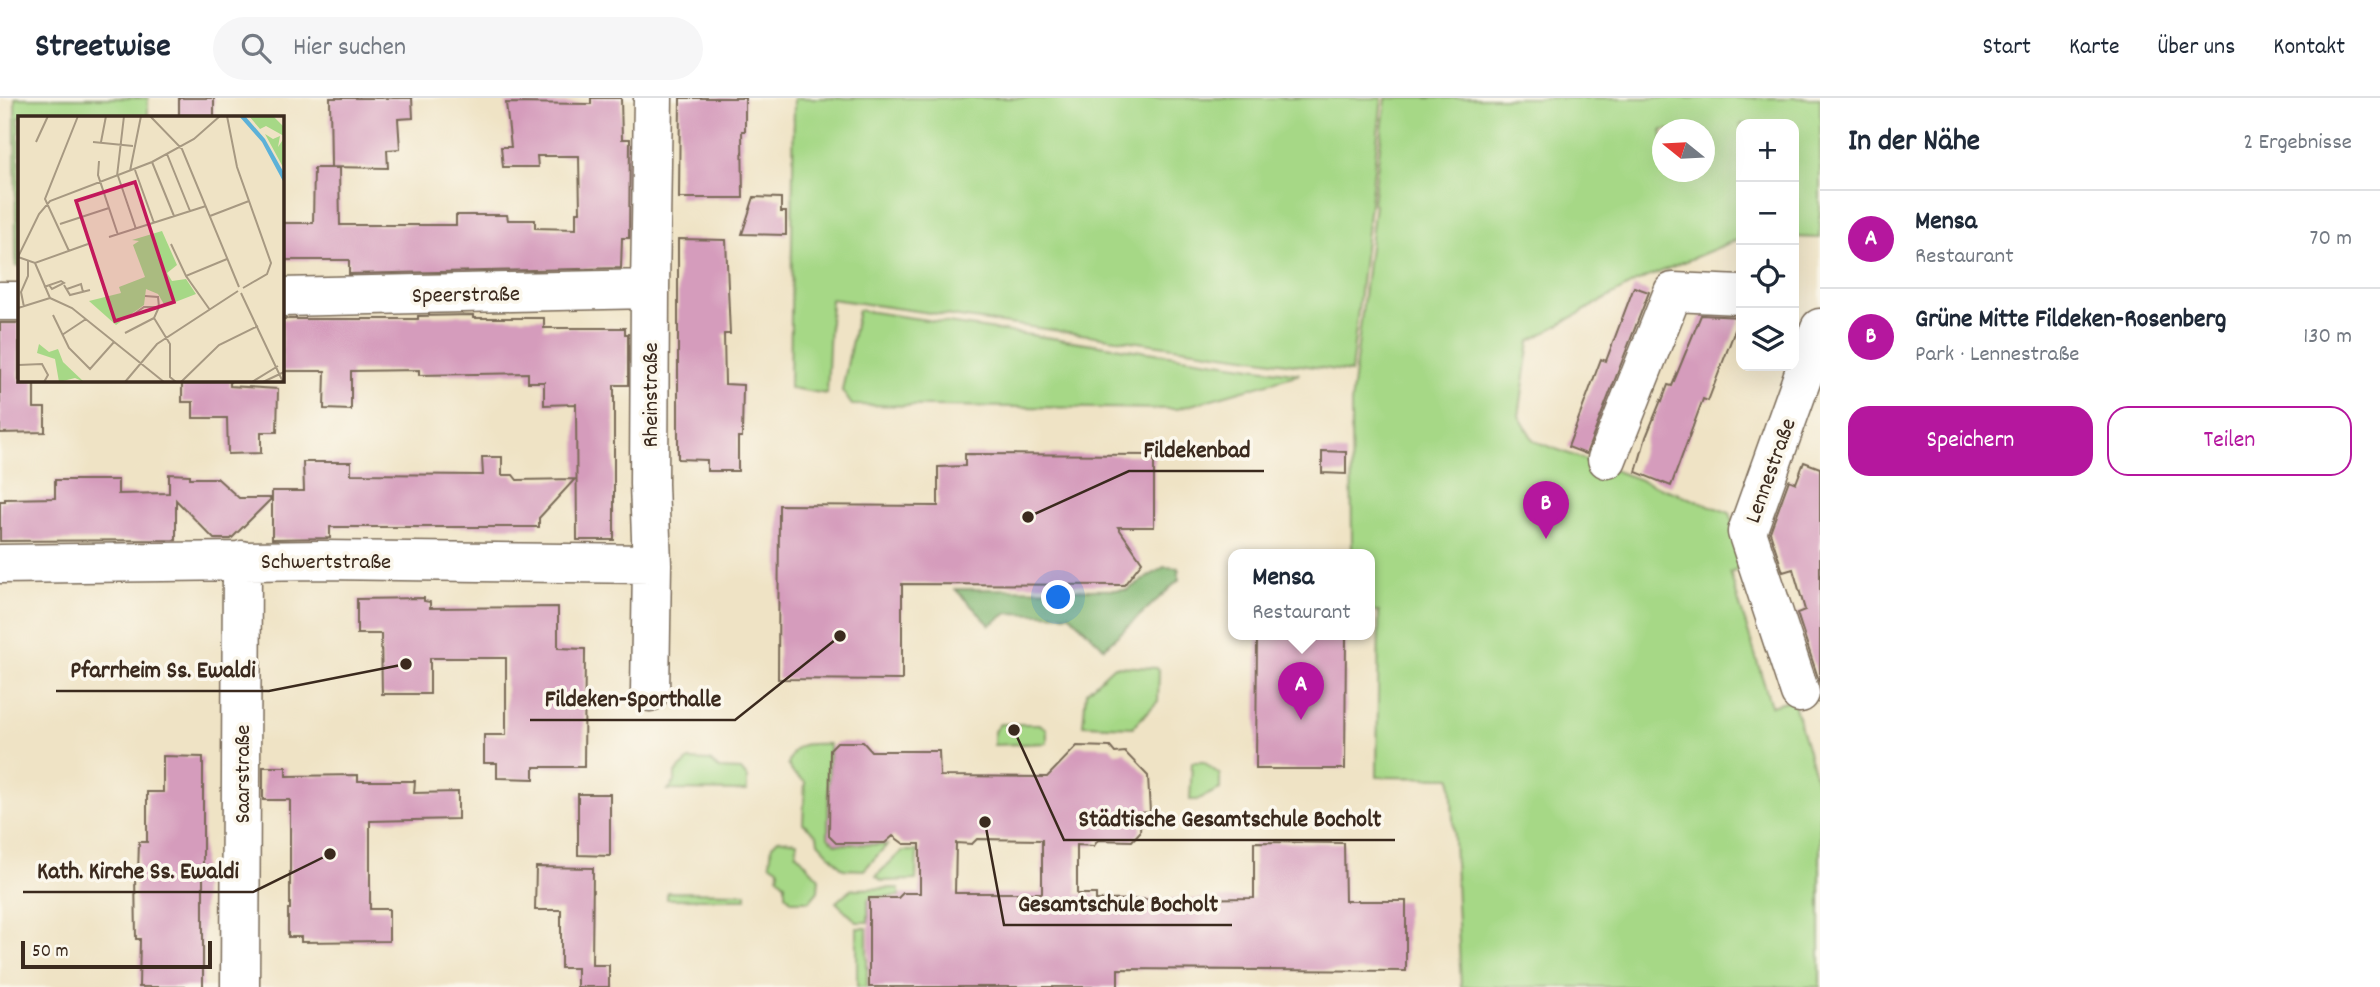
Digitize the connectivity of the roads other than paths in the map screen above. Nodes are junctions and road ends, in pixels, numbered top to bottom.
1 (653, 98) edge
2 (650, 289) junction
3 (1736, 295) edge
4 (284, 297) edge
5 (0, 301) edge
6 (18, 301) edge
7 (1799, 321) edge
8 (1820, 321) edge
9 (1820, 328) edge
10 (1607, 459) dead end
11 (242, 560) junction
12 (0, 564) edge
13 (652, 564) junction
14 (650, 692) dead end
15 (1800, 693) dead end
16 (240, 987) edge

1 - 2 street, Rheinstraße
2 - 4 street, Speerstraße
2 - 13 street, Rheinstraße
3 - 10 street
5 - 6 street
7 - 8 street
9 - 15 street, Lennestraße
11 - 12 street, Schwertstraße
11 - 13 street, Schwertstraße
11 - 16 street, Saarstraße
13 - 14 street, Rheinstraße

